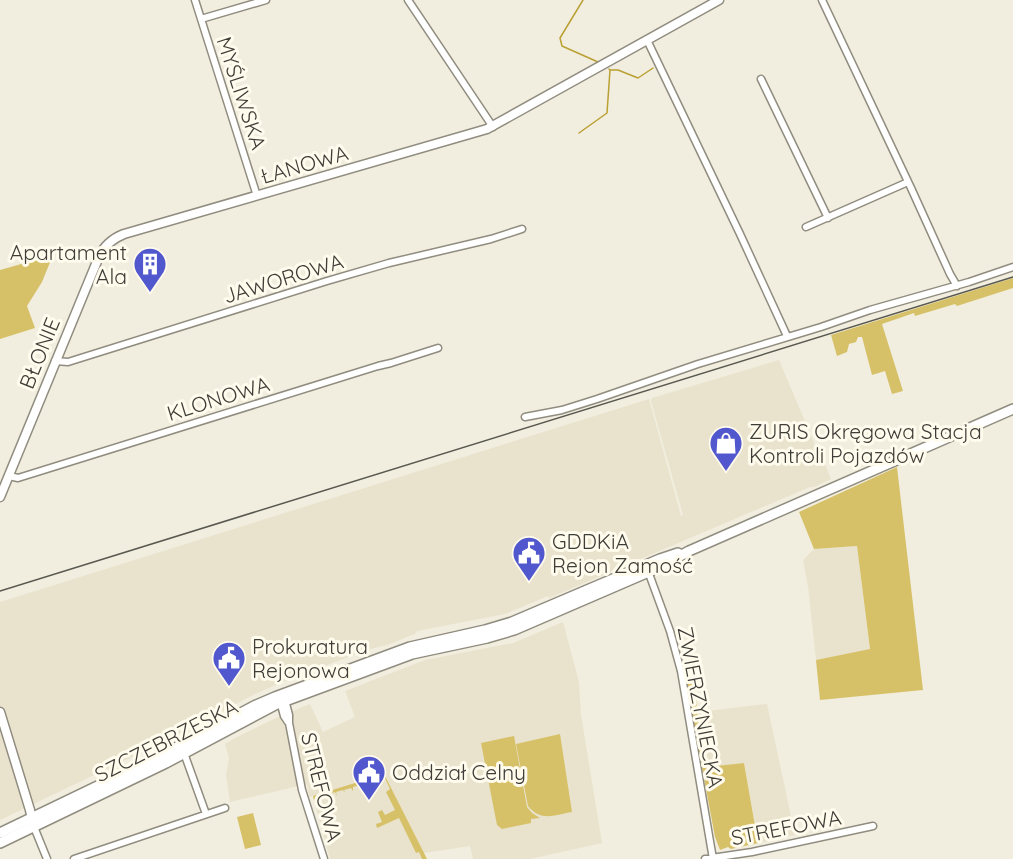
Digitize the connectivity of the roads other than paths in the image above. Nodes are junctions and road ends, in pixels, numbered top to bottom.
1 (195, 0) edge
2 (266, 0) edge
3 (408, 0) edge
4 (719, 0) edge
5 (822, 0) edge
6 (201, 19) junction
7 (647, 40) junction
8 (761, 79) dead end
9 (493, 127) junction
10 (908, 182) junction
11 (257, 196) junction
12 (828, 218) junction
13 (806, 227) dead end
14 (522, 230) dead end
15 (126, 234) joint
16 (1013, 267) edge
17 (957, 286) junction
18 (787, 336) junction
19 (438, 348) dead end
20 (55, 361) junction
21 (1013, 409) edge
22 (525, 417) dead end
23 (9, 476) junction
24 (0, 497) edge
25 (647, 568) junction
26 (282, 700) junction
27 (0, 712) edge
28 (184, 753) junction
29 (225, 808) dead end
30 (206, 814) junction
31 (33, 822) junction
32 (873, 826) dead end
33 (0, 833) edge
34 (0, 843) edge
35 (713, 858) edge
36 (47, 859) edge
37 (74, 859) edge
38 (324, 859) edge
39 (705, 859) edge

1 - 6 street, MYŚLIWSKA
2 - 6 street
3 - 9 street
4 - 7 street, ŁANOWA
5 - 10 street
6 - 11 street, MYŚLIWSKA
7 - 9 street, ŁANOWA
7 - 18 street
8 - 12 street
9 - 11 street, ŁANOWA
10 - 12 street
10 - 17 street
11 - 15 street, ŁANOWA
12 - 13 street
14 - 20 street, JAWOROWA
15 - 20 street, BŁONIE
16 - 17 street
17 - 18 street
18 - 22 street
19 - 23 street, KLONOWA
20 - 23 street, BŁONIE
21 - 25 main road, SZCZEBRZESKA
23 - 24 street, BŁONIE
25 - 26 main road, SZCZEBRZESKA
25 - 35 street, ZWIERZYNIECKA
26 - 28 main road, SZCZEBRZESKA
26 - 31 main road, SZCZEBRZESKA
26 - 38 street, STREFOWA
27 - 31 street
28 - 30 street
28 - 31 main road, SZCZEBRZESKA
29 - 30 street
30 - 37 street
31 - 33 main road, SZCZEBRZESKA
31 - 34 main road, SZCZEBRZESKA
31 - 36 street
32 - 35 street, STREFOWA
35 - 39 street, STREFOWA

